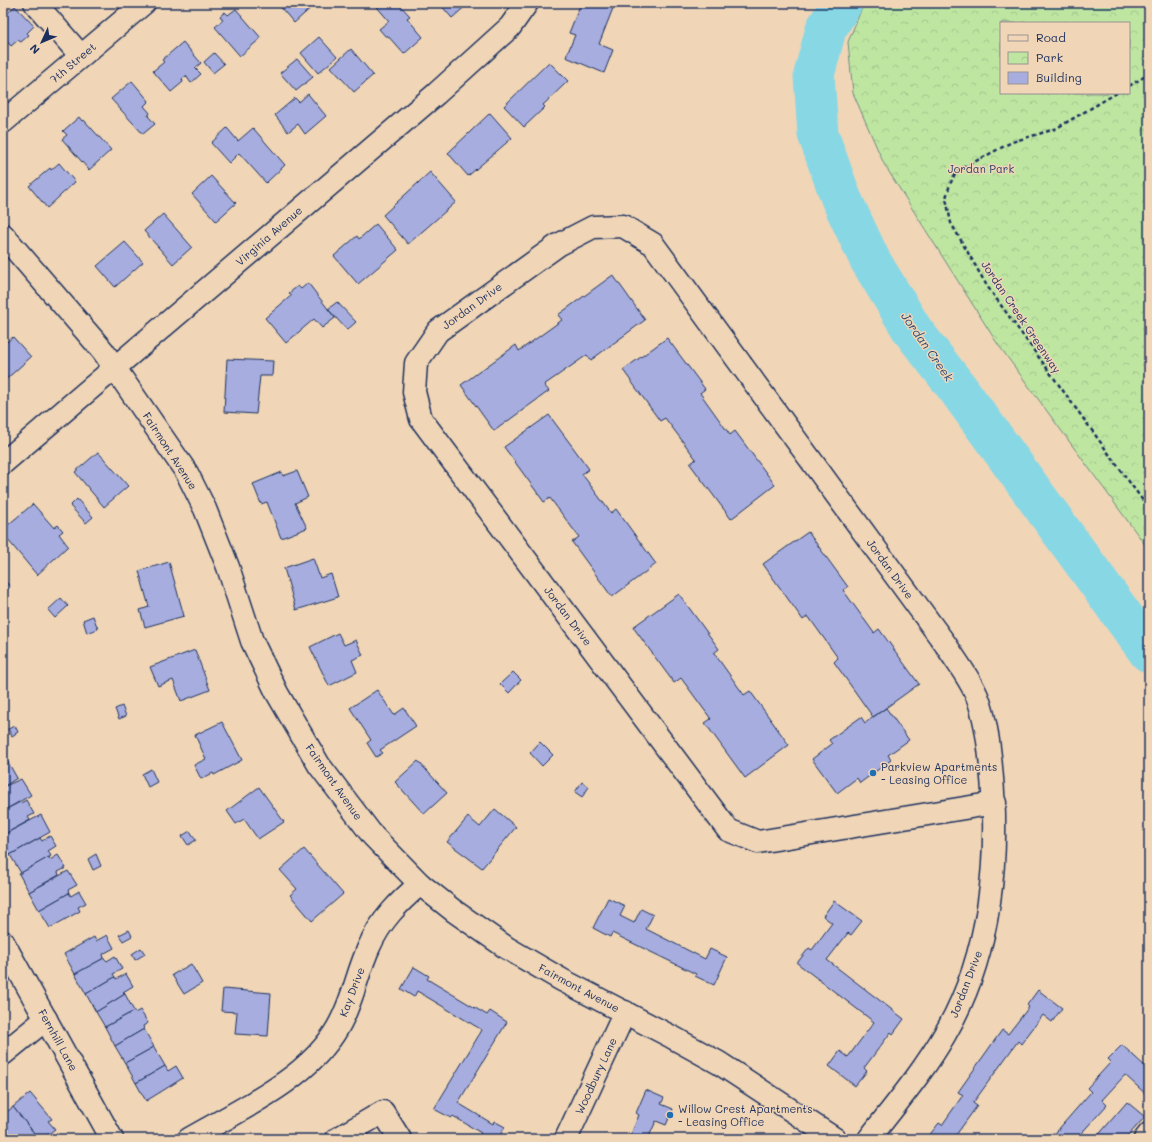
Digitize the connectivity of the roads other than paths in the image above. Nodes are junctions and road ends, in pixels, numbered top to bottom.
1 (35, 3) edge
2 (144, 3) edge
3 (527, 3) edge
4 (82, 56) junction
5 (3, 122) edge
6 (3, 235) edge
7 (114, 368) junction
8 (3, 463) edge
9 (995, 804) junction
10 (420, 884) junction
11 (3, 942) edge
12 (626, 1012) junction
13 (46, 1019) junction
14 (3, 1054) edge
15 (1149, 1134) edge
16 (112, 1139) edge
17 (189, 1139) edge
18 (337, 1139) edge
19 (400, 1139) edge
20 (566, 1139) edge
21 (835, 1139) edge
22 (869, 1139) edge
23 (1145, 1139) edge

1 - 4 street
2 - 4 street, 7th Street
3 - 7 street, Virginia Avenue
4 - 5 street, 7th Street
6 - 7 street, Fairmont Avenue
7 - 8 street, Virginia Avenue
7 - 10 street, Fairmont Avenue
9 - 9 street, Jordan Drive
9 - 22 street, Jordan Drive
10 - 12 street, Fairmont Avenue
10 - 17 street, Kay Drive
11 - 13 street, Fernhill Lane
12 - 20 street, Woodbury Lane
12 - 21 street, Fairmont Avenue
13 - 14 street
13 - 16 street, Fernhill Lane
15 - 23 street
18 - 19 street

